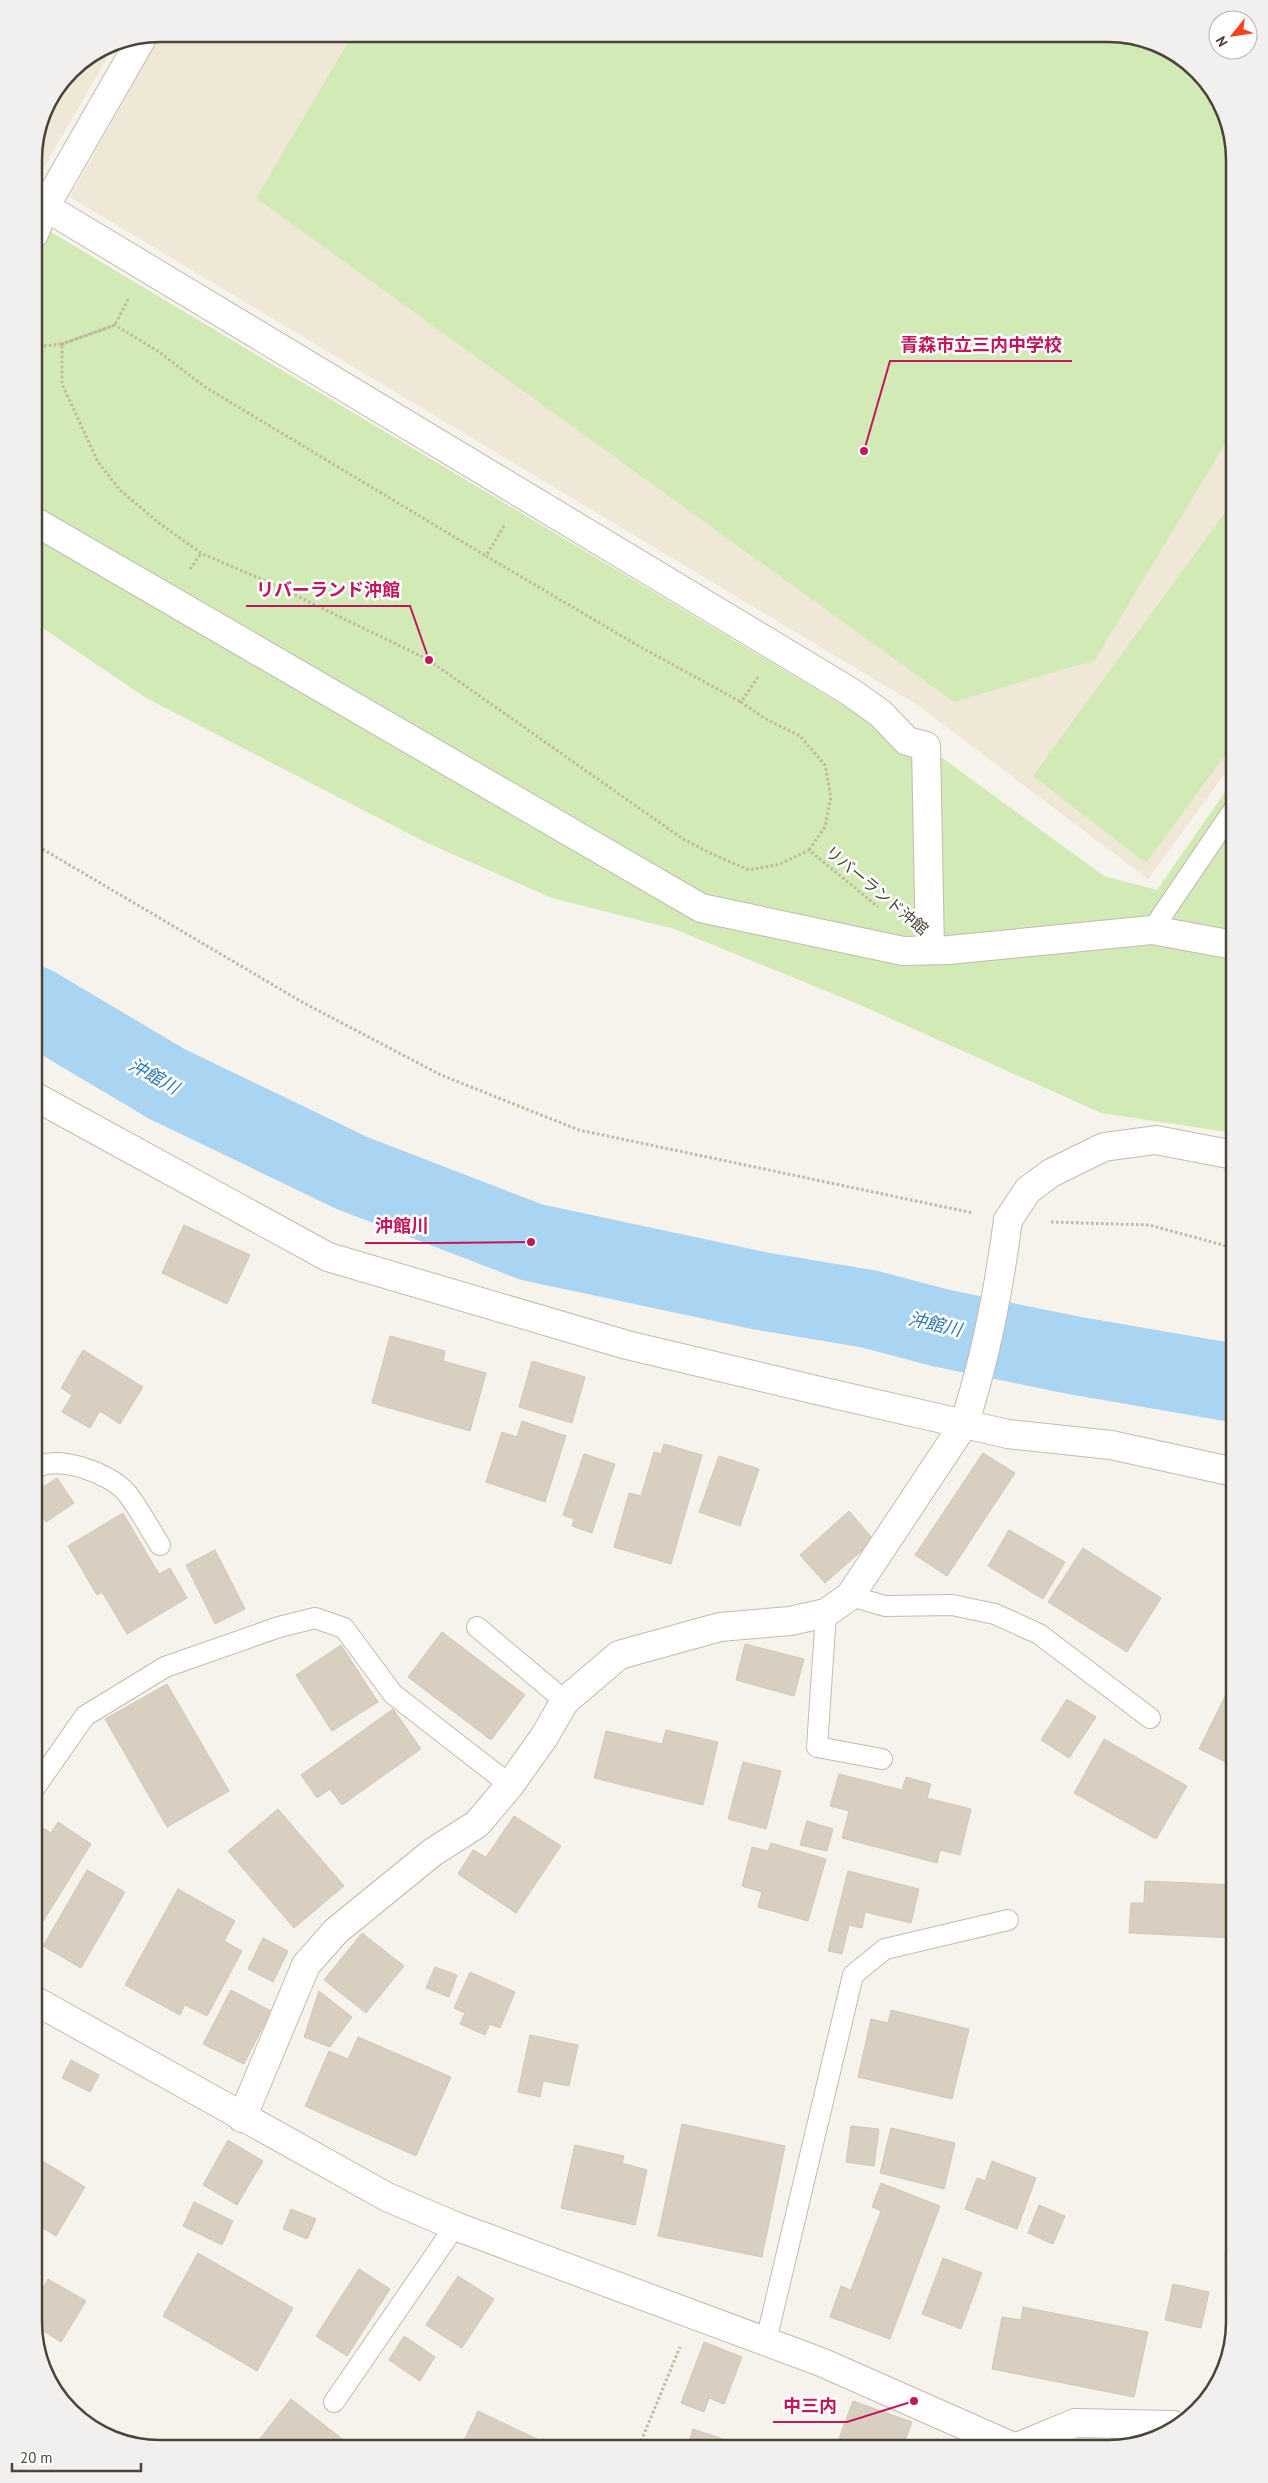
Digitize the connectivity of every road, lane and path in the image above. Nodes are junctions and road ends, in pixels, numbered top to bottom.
1 (138, 45) edge
2 (43, 198) edge
3 (43, 205) edge
4 (144, 266) junction
5 (115, 325) junction
6 (62, 344) junction
7 (43, 346) edge
8 (524, 495) junction
9 (43, 527) edge
10 (486, 556) junction
11 (778, 648) junction
12 (741, 702) junction
13 (1226, 821) edge
14 (43, 849) edge
15 (809, 850) junction
16 (885, 913) dead end
17 (1152, 930) junction
18 (1226, 944) edge
19 (930, 950) junction
20 (43, 1101) edge
21 (1226, 1153) edge
22 (1008, 1220) junction
23 (1226, 1246) edge
24 (964, 1424) junction
25 (42, 1464) edge
26 (1226, 1470) edge
27 (160, 1545) dead end
28 (850, 1596) junction
29 (826, 1612) junction
30 (477, 1627) dead end
31 (565, 1700) junction
32 (1150, 1718) dead end
33 (882, 1760) dead end
34 (42, 1777) edge
35 (510, 1785) junction
36 (1008, 1920) dead end
37 (42, 2005) edge
38 (242, 2118) junction
39 (455, 2226) junction
40 (694, 2314) junction
41 (766, 2342) junction
42 (334, 2402) dead end
43 (1166, 2425) edge
44 (641, 2440) edge
45 (998, 2440) edge
46 (1035, 2440) edge

1 - 2 street
3 - 4 street
4 - 5 path
4 - 8 street
5 - 6 path
5 - 10 path
6 - 7 path
6 - 15 path, リバーランド沖館
8 - 10 path
8 - 11 street
9 - 19 street
10 - 12 path
11 - 12 path
11 - 19 street
12 - 15 path
13 - 17 lane
14 - 22 path
15 - 16 path, リバーランド沖館
17 - 18 street
17 - 19 street
20 - 24 street
21 - 22 street
22 - 23 path
22 - 24 street
24 - 26 street
24 - 28 street
25 - 27 lane
28 - 29 street
28 - 32 lane
29 - 31 street
29 - 33 lane
30 - 31 lane
31 - 35 street
34 - 35 lane
35 - 38 street
36 - 41 lane
37 - 38 street
38 - 39 street
39 - 40 street
39 - 42 lane
40 - 41 street
40 - 44 path
41 - 45 street
43 - 46 street

